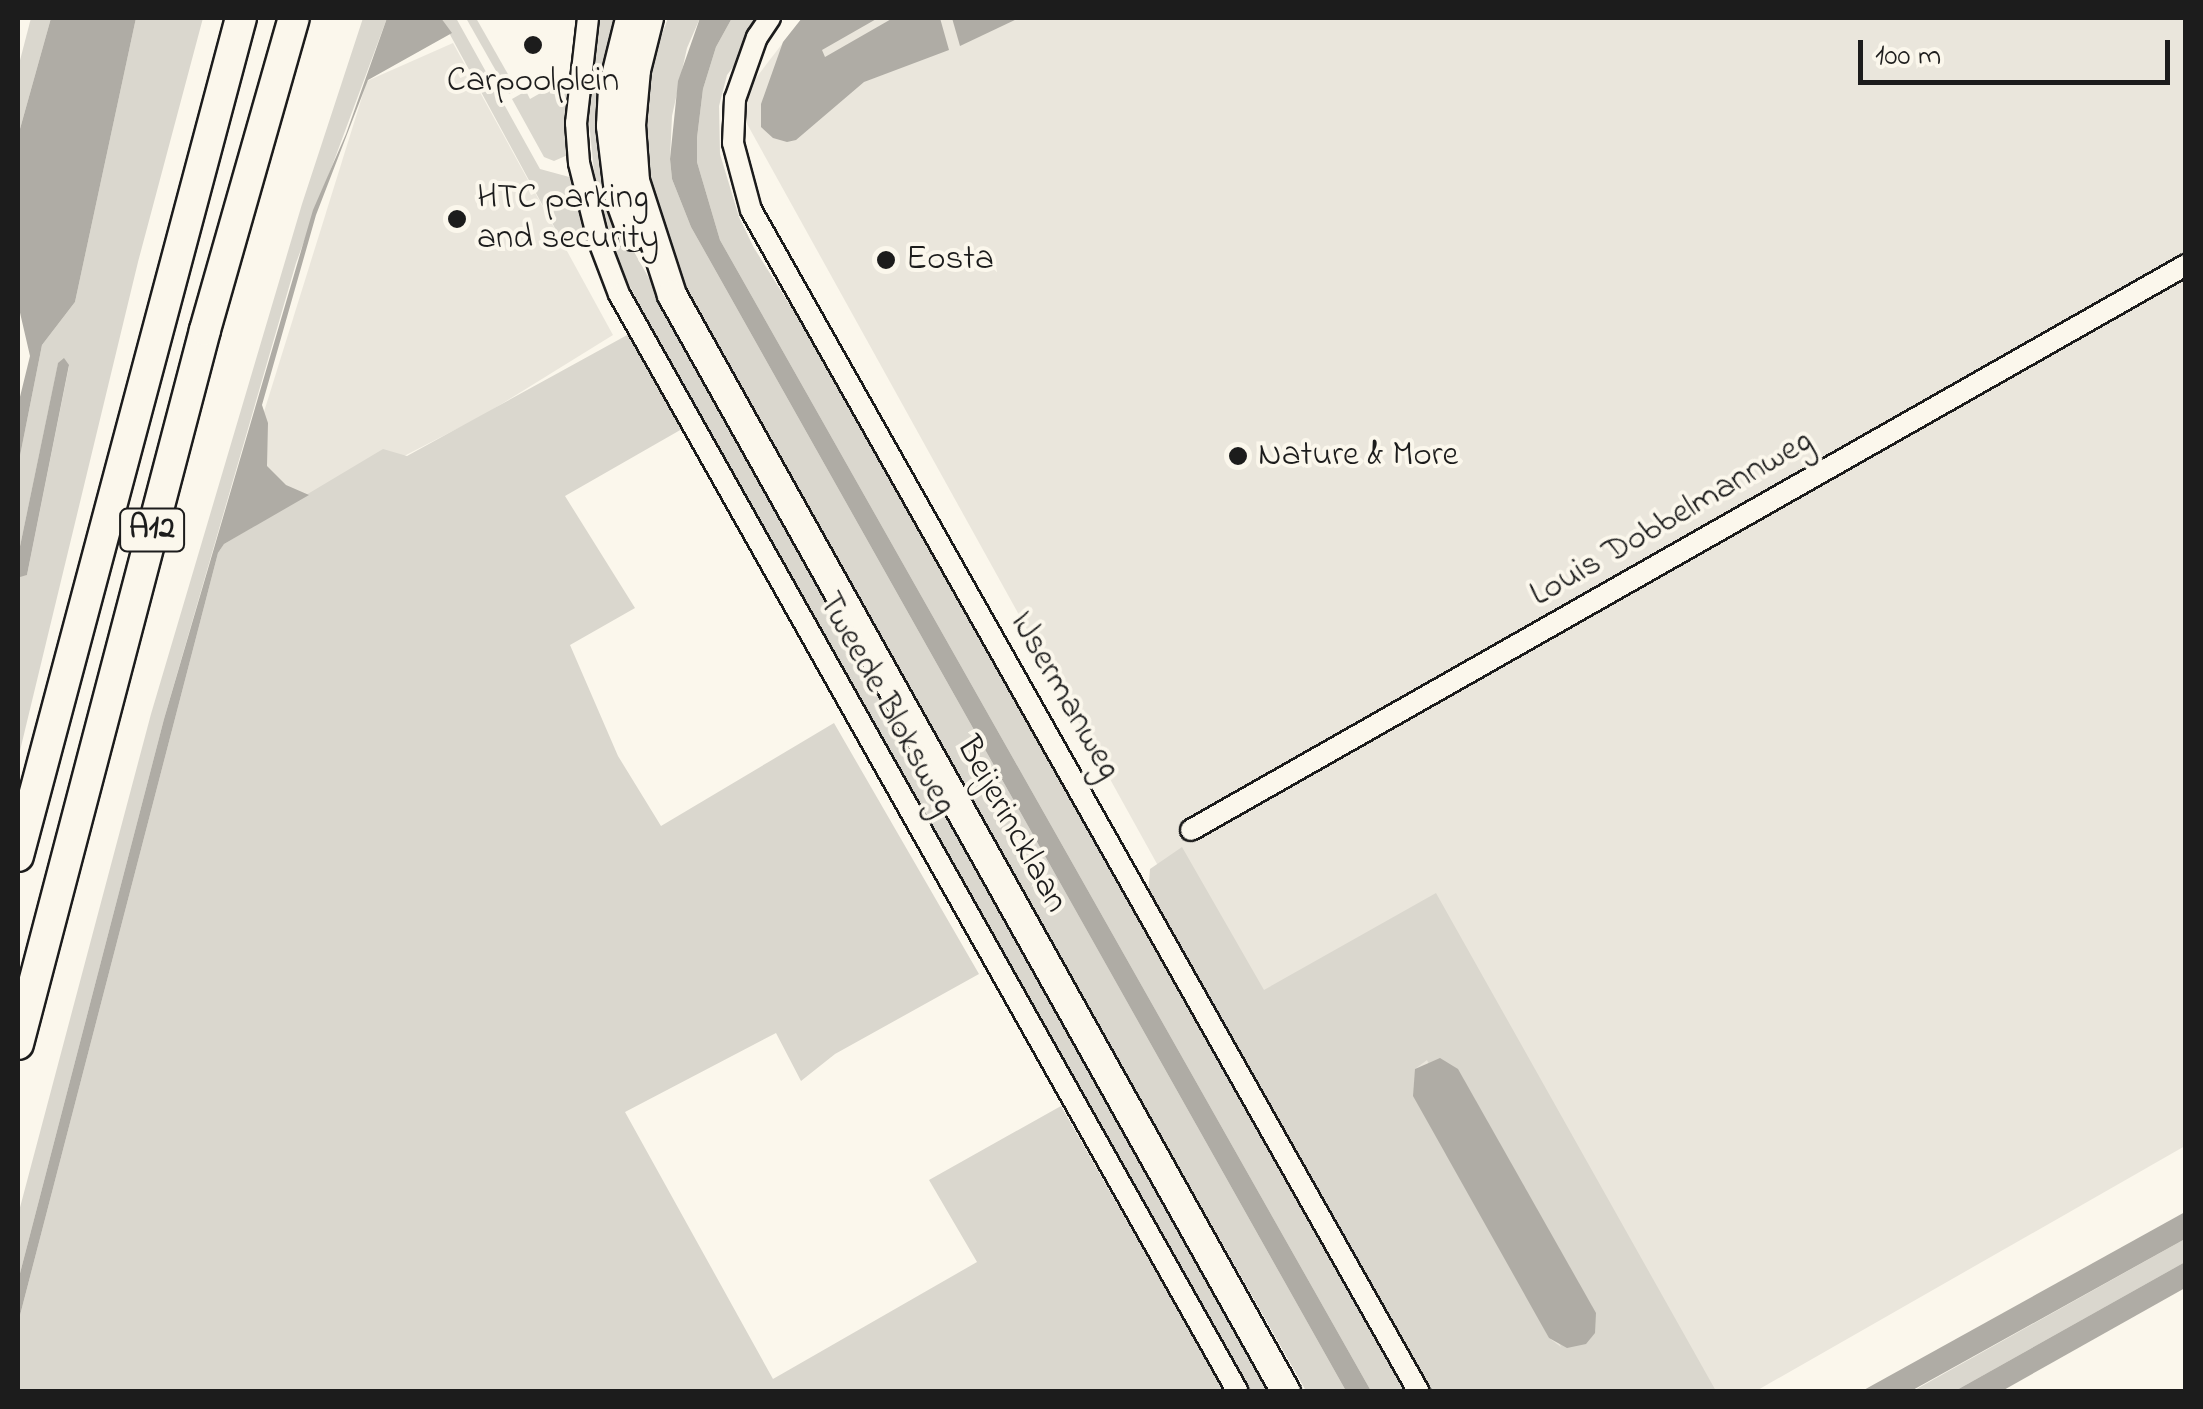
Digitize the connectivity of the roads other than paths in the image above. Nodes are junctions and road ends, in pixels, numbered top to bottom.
1 (241, 18) edge
2 (294, 18) edge
3 (588, 18) edge
4 (631, 18) edge
5 (649, 18) edge
6 (770, 18) edge
7 (2186, 264) edge
8 (672, 295) junction
9 (1191, 830) dead end
10 (18, 856) edge
11 (18, 1044) edge
12 (1238, 1392) edge
13 (1286, 1392) edge
14 (1419, 1392) edge

1 - 10 highway, A12
2 - 11 highway, A12
3 - 12 street, Tweede Bloksweg
4 - 8 main road, Beijerincklaan
5 - 8 main road, Beijerincklaan
6 - 14 street, IJsermanweg
7 - 9 street, Louis Dobbelmannweg
8 - 13 main road, Beijerincklaan

